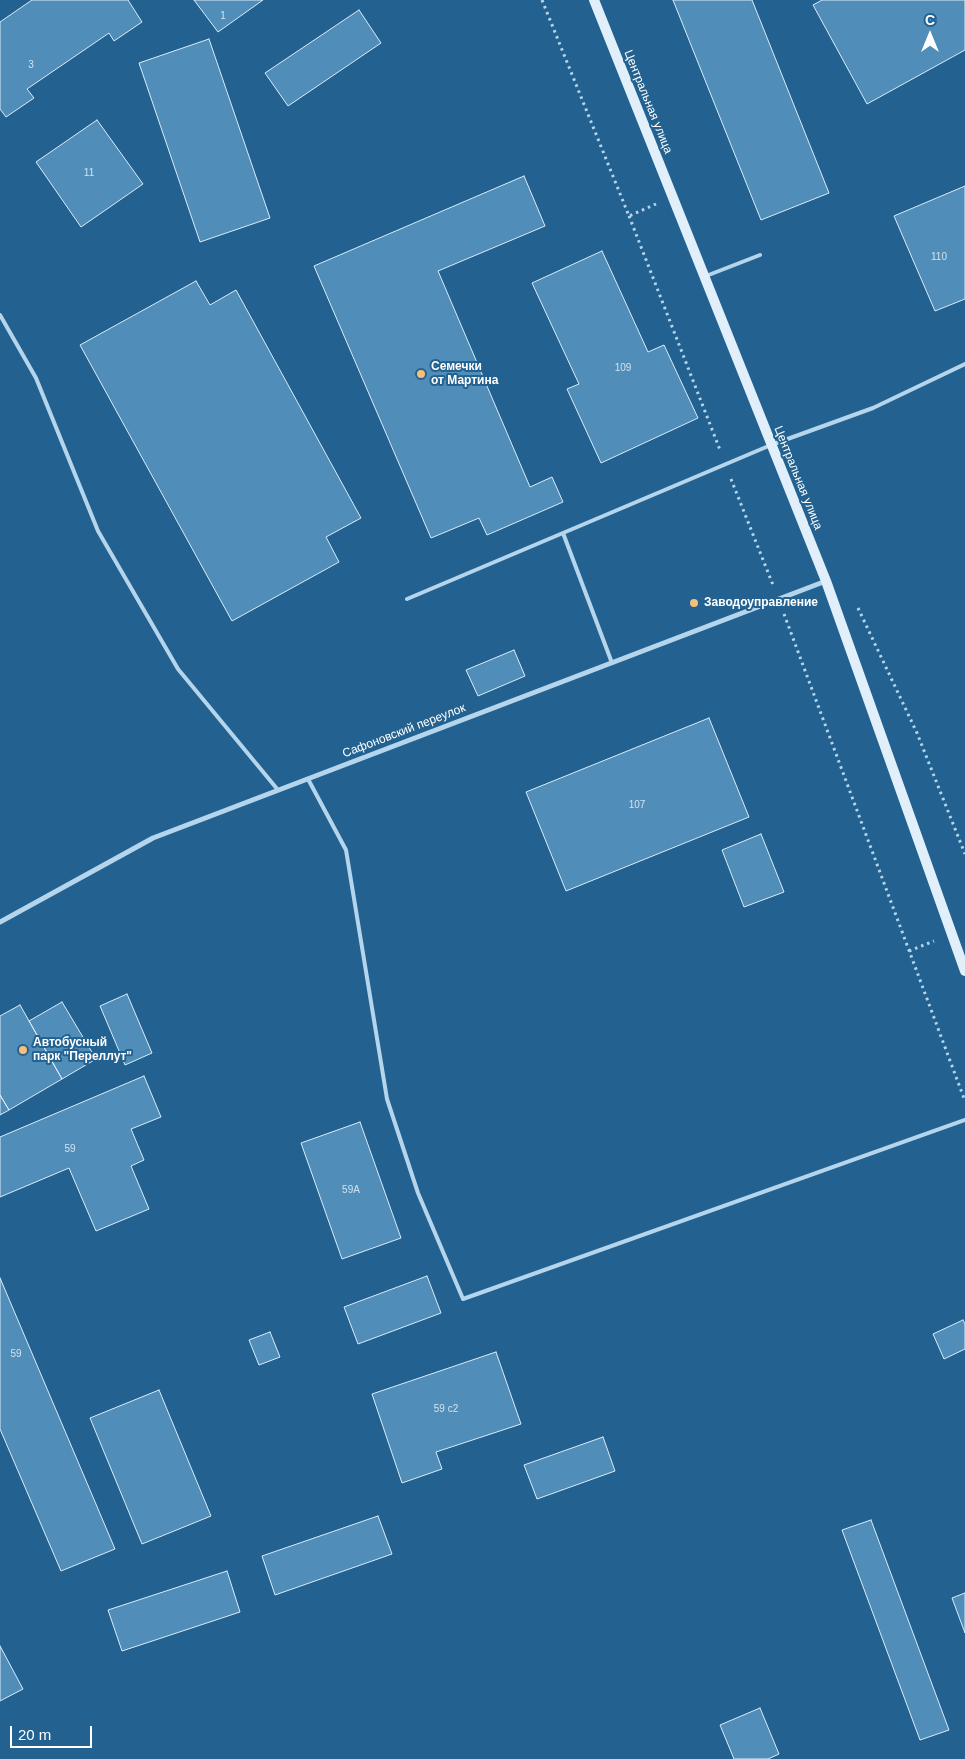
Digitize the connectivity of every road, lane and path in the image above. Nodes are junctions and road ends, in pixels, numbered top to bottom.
1 (542, 0) edge
2 (594, 0) edge
3 (672, 197) junction
4 (629, 216) junction
5 (760, 255) dead end
6 (704, 277) junction
7 (0, 315) edge
8 (965, 364) edge
9 (772, 446) junction
10 (726, 465) junction
11 (563, 533) junction
12 (826, 581) junction
13 (407, 599) dead end
14 (778, 600) junction
15 (855, 601) dead end
16 (612, 663) junction
17 (308, 779) junction
18 (278, 790) junction
19 (965, 854) edge
20 (0, 922) edge
21 (965, 971) edge
22 (965, 1101) edge
23 (965, 1120) edge

1 - 4 path
2 - 3 main road, Центральная улица
3 - 4 path
3 - 6 main road, Центральная улица
4 - 10 path
5 - 6 lane
6 - 9 main road, Центральная улица
7 - 18 lane
8 - 9 lane
9 - 10 lane
9 - 12 main road, Центральная улица
10 - 11 lane
10 - 14 path
11 - 13 lane
11 - 16 lane
12 - 14 street, Сафоновский переулок
12 - 21 main road, Центральная улица
14 - 16 street, Сафоновский переулок
14 - 22 path
15 - 19 path
16 - 17 street, Сафоновский переулок
17 - 18 street, Сафоновский переулок
17 - 23 lane
18 - 20 street, Сафоновский переулок

